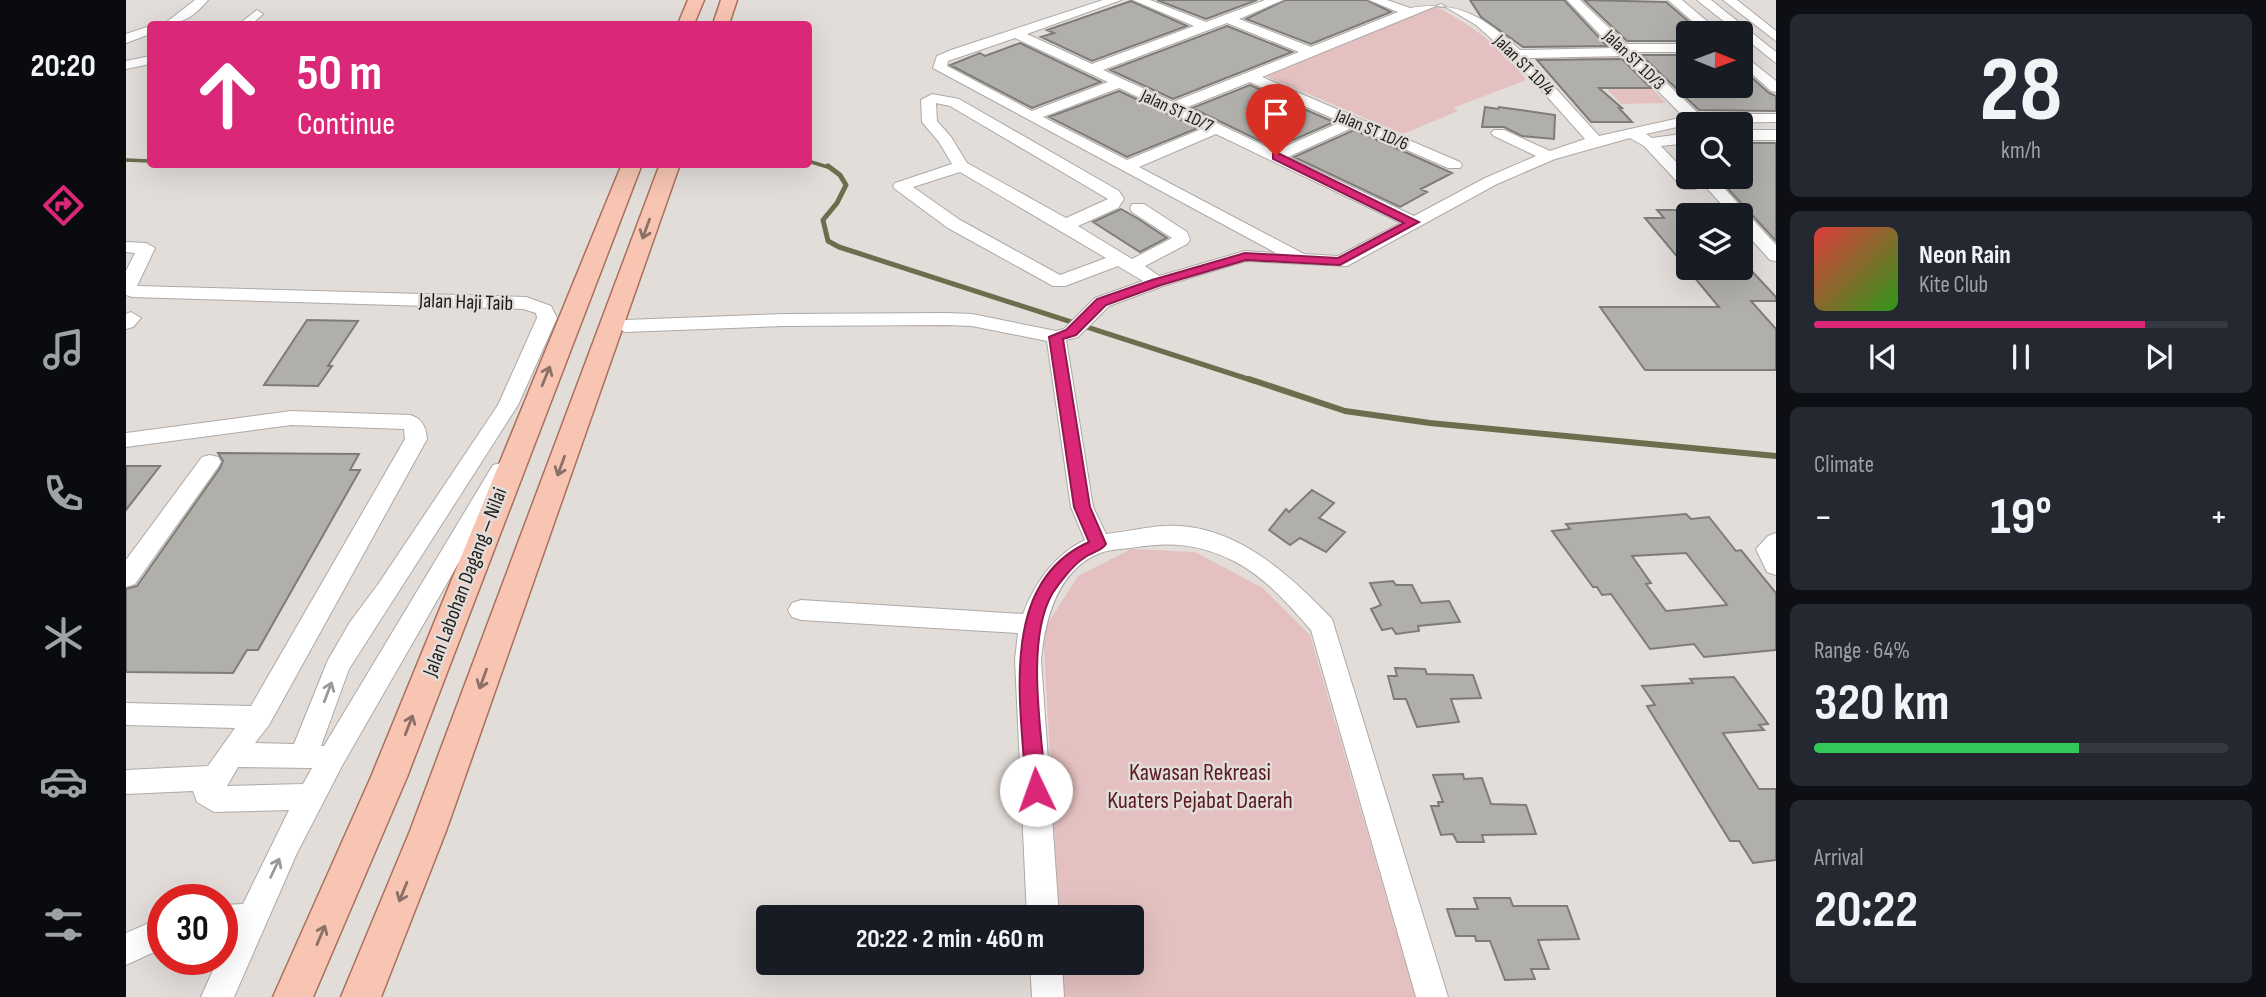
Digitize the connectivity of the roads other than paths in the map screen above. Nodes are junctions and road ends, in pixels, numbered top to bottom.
1 (202, 0) edge
2 (707, 0) edge
3 (729, 0) edge
4 (1115, 0) edge
5 (1139, 0) edge
6 (1277, 0) edge
7 (1376, 0) edge
8 (1442, 0) edge
9 (1574, 0) edge
10 (1675, 0) edge
11 (1703, 0) edge
12 (1729, 0) edge
13 (691, 11) edge
14 (1410, 12) junction
15 (257, 14) dead end
16 (1226, 18) junction
17 (176, 21) edge
18 (249, 21) edge
19 (721, 21) edge
20 (1700, 21) edge
21 (1205, 26) junction
22 (147, 31) edge
23 (1017, 34) junction
24 (1776, 37) edge
25 (126, 38) edge
26 (1676, 48) edge
27 (1622, 50) junction
28 (1311, 52) junction
29 (1517, 54) junction
30 (1776, 59) edge
31 (1754, 69) edge
32 (1089, 70) junction
33 (1251, 77) junction
34 (1119, 83) junction
35 (1776, 88) edge
36 (1172, 108) junction
37 (1688, 112) edge
38 (1031, 116) junction
39 (1753, 118) edge
40 (1776, 118) edge
41 (1353, 122) junction
42 (1676, 123) edge
43 (1215, 129) junction
44 (1631, 132) junction
45 (1499, 133) dead end
46 (1753, 135) edge
47 (1776, 135) edge
48 (1676, 140) edge
49 (1595, 141) junction
50 (1649, 143) junction
51 (1276, 156) junction
52 (1549, 156) junction
53 (1454, 165) dead end
54 (961, 166) junction
55 (1127, 166) junction
56 (630, 168) edge
57 (669, 168) edge
58 (1676, 171) edge
59 (1716, 189) edge
60 (1728, 203) edge
61 (1138, 208) dead end
62 (1413, 222) junction
63 (1065, 225) junction
64 (1753, 229) edge
65 (126, 247) edge
66 (1773, 248) edge
67 (1300, 258) junction
68 (1125, 263) junction
69 (1157, 282) junction
70 (625, 326) dead end
71 (1056, 337) junction
72 (527, 424) junction
73 (126, 440) edge
74 (210, 462) dead end
75 (1776, 542) edge
76 (1098, 544) junction
77 (1776, 566) edge
78 (126, 578) edge
79 (434, 586) junction
80 (388, 590) junction
81 (801, 610) dead end
82 (1032, 624) junction
83 (126, 714) edge
84 (258, 717) junction
85 (304, 755) junction
86 (333, 755) junction
87 (223, 767) junction
88 (126, 782) edge
89 (312, 797) junction
90 (1042, 905) edge
91 (238, 918) edge
92 (147, 939) edge
93 (126, 949) edge
94 (223, 975) edge
95 (1047, 975) edge
96 (217, 997) edge
97 (293, 997) edge
98 (361, 997) edge
99 (1048, 997) edge
100 (1432, 997) edge

1 - 17 street
2 - 13 main road
3 - 19 main road
4 - 23 street
5 - 21 street
6 - 16 street
7 - 14 street
8 - 14 street
8 - 29 street, Jalan ST 1D/4
9 - 27 street, Jalan ST 1D/3
10 - 20 street
11 - 30 street
12 - 24 street
14 - 28 street
15 - 18 street
16 - 21 street
16 - 28 street
21 - 32 street
22 - 25 street
23 - 32 street, Jalan ST 1D/7
23 - 38 street
26 - 27 street
27 - 29 street
27 - 37 street, Jalan ST 1D/3
28 - 33 street
29 - 49 street, Jalan ST 1D/4
31 - 35 street
32 - 34 street, Jalan ST 1D/7
33 - 36 street
33 - 41 street, Jalan ST 1D/6
34 - 36 street, Jalan ST 1D/7
34 - 38 street
36 - 43 street, Jalan ST 1D/7
38 - 55 street
39 - 40 street
41 - 51 street
41 - 53 street, Jalan ST 1D/6
42 - 44 street
43 - 51 street, Jalan ST 1D/7
43 - 55 street
44 - 49 street
44 - 50 street
45 - 52 street
46 - 47 street
48 - 50 street
49 - 52 street
50 - 58 street
51 - 62 street, Jalan ST 1D/7
52 - 62 street
54 - 63 street
54 - 63 street
54 - 68 street
55 - 67 street
72 -> 56 main road, Jalan Labohan Dagang ‒ Nilai
57 -> 98 main road
59 - 60 street
61 - 68 street
62 - 67 street
63 - 68 street
64 - 66 street
65 - 80 street, Jalan Haji Taib
67 - 69 street
68 - 69 street
69 - 71 street
70 - 71 street
71 - 76 street
72 - 79 street
97 -> 72 main road, Jalan Labohan Dagang ‒ Nilai
73 - 84 street
74 - 78 street
75 - 77 street
76 - 82 street
76 - 100 street
79 - 80 street
79 - 86 street
85 -> 80 street
81 - 82 street
82 - 90 street
83 - 84 street
84 - 87 street
85 - 86 street
85 - 87 street
86 - 89 street
87 - 88 street
87 - 89 street
91 -> 89 street
92 - 93 street
94 - 96 street
95 - 99 street

